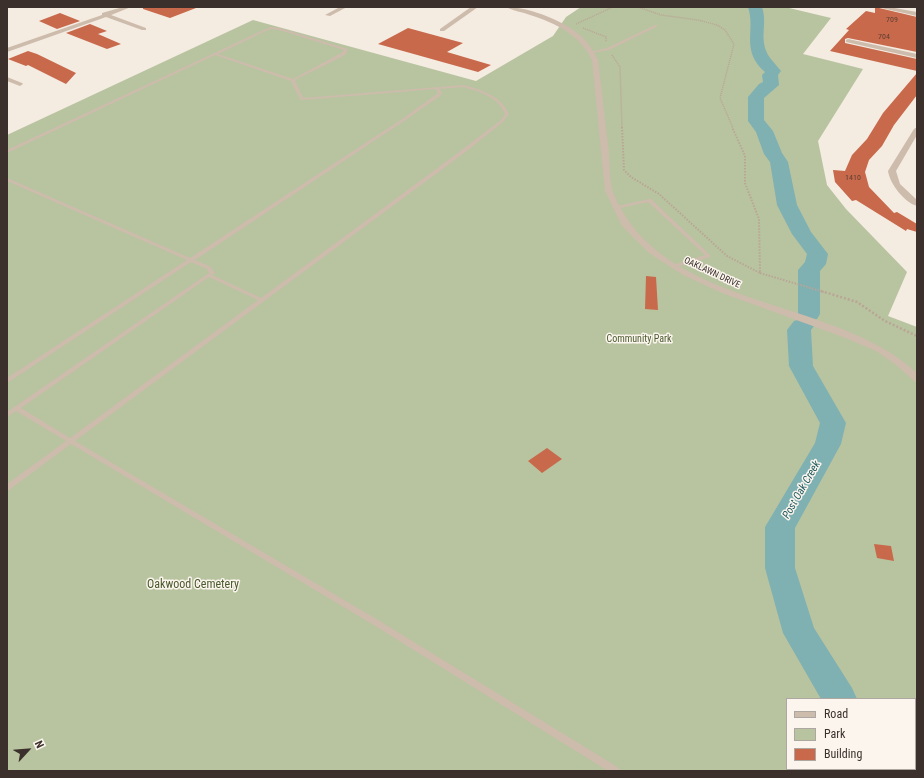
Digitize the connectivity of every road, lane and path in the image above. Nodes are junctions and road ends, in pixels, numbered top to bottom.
1 (128, 7) edge
2 (344, 7) edge
3 (475, 7) edge
4 (509, 7) edge
5 (613, 7) edge
6 (638, 7) edge
7 (880, 7) edge
8 (104, 14) junction
9 (917, 14) edge
10 (328, 15) dead end
11 (656, 26) dead end
12 (144, 29) dead end
13 (442, 30) dead end
14 (848, 41) dead end
15 (7, 50) edge
16 (608, 50) junction
17 (592, 52) junction
18 (217, 54) junction
19 (917, 56) edge
20 (7, 79) edge
21 (293, 80) junction
22 (20, 84) dead end
23 (436, 88) junction
24 (917, 129) edge
25 (7, 152) edge
26 (7, 179) edge
27 (917, 204) edge
28 (615, 208) junction
29 (191, 260) junction
30 (674, 266) junction
31 (760, 273) junction
32 (210, 276) junction
33 (262, 300) junction
34 (917, 336) edge
35 (917, 379) edge
36 (7, 382) edge
37 (16, 408) junction
38 (7, 415) edge
39 (72, 440) junction
40 (7, 488) edge
41 (616, 771) edge

1 - 8 street
2 - 10 street
3 - 13 street
4 - 17 street
5 - 16 path
6 - 31 path
7 - 9 street
8 - 12 street
8 - 15 street
11 - 16 lane
14 - 19 street
16 - 17 lane
16 - 31 path
17 - 28 street, OAKLAWN DRIVE
18 - 21 lane
18 - 21 lane
18 - 25 lane
20 - 22 street
21 - 23 lane
23 - 29 lane
23 - 33 lane
24 - 27 street
26 - 29 lane
28 - 30 street, OAKLAWN DRIVE
28 - 30 lane
29 - 32 lane
29 - 36 lane
30 - 35 street, OAKLAWN DRIVE
31 - 34 path
32 - 33 lane
32 - 37 lane
33 - 39 lane
37 - 38 lane
37 - 39 lane
39 - 40 lane
39 - 41 lane

